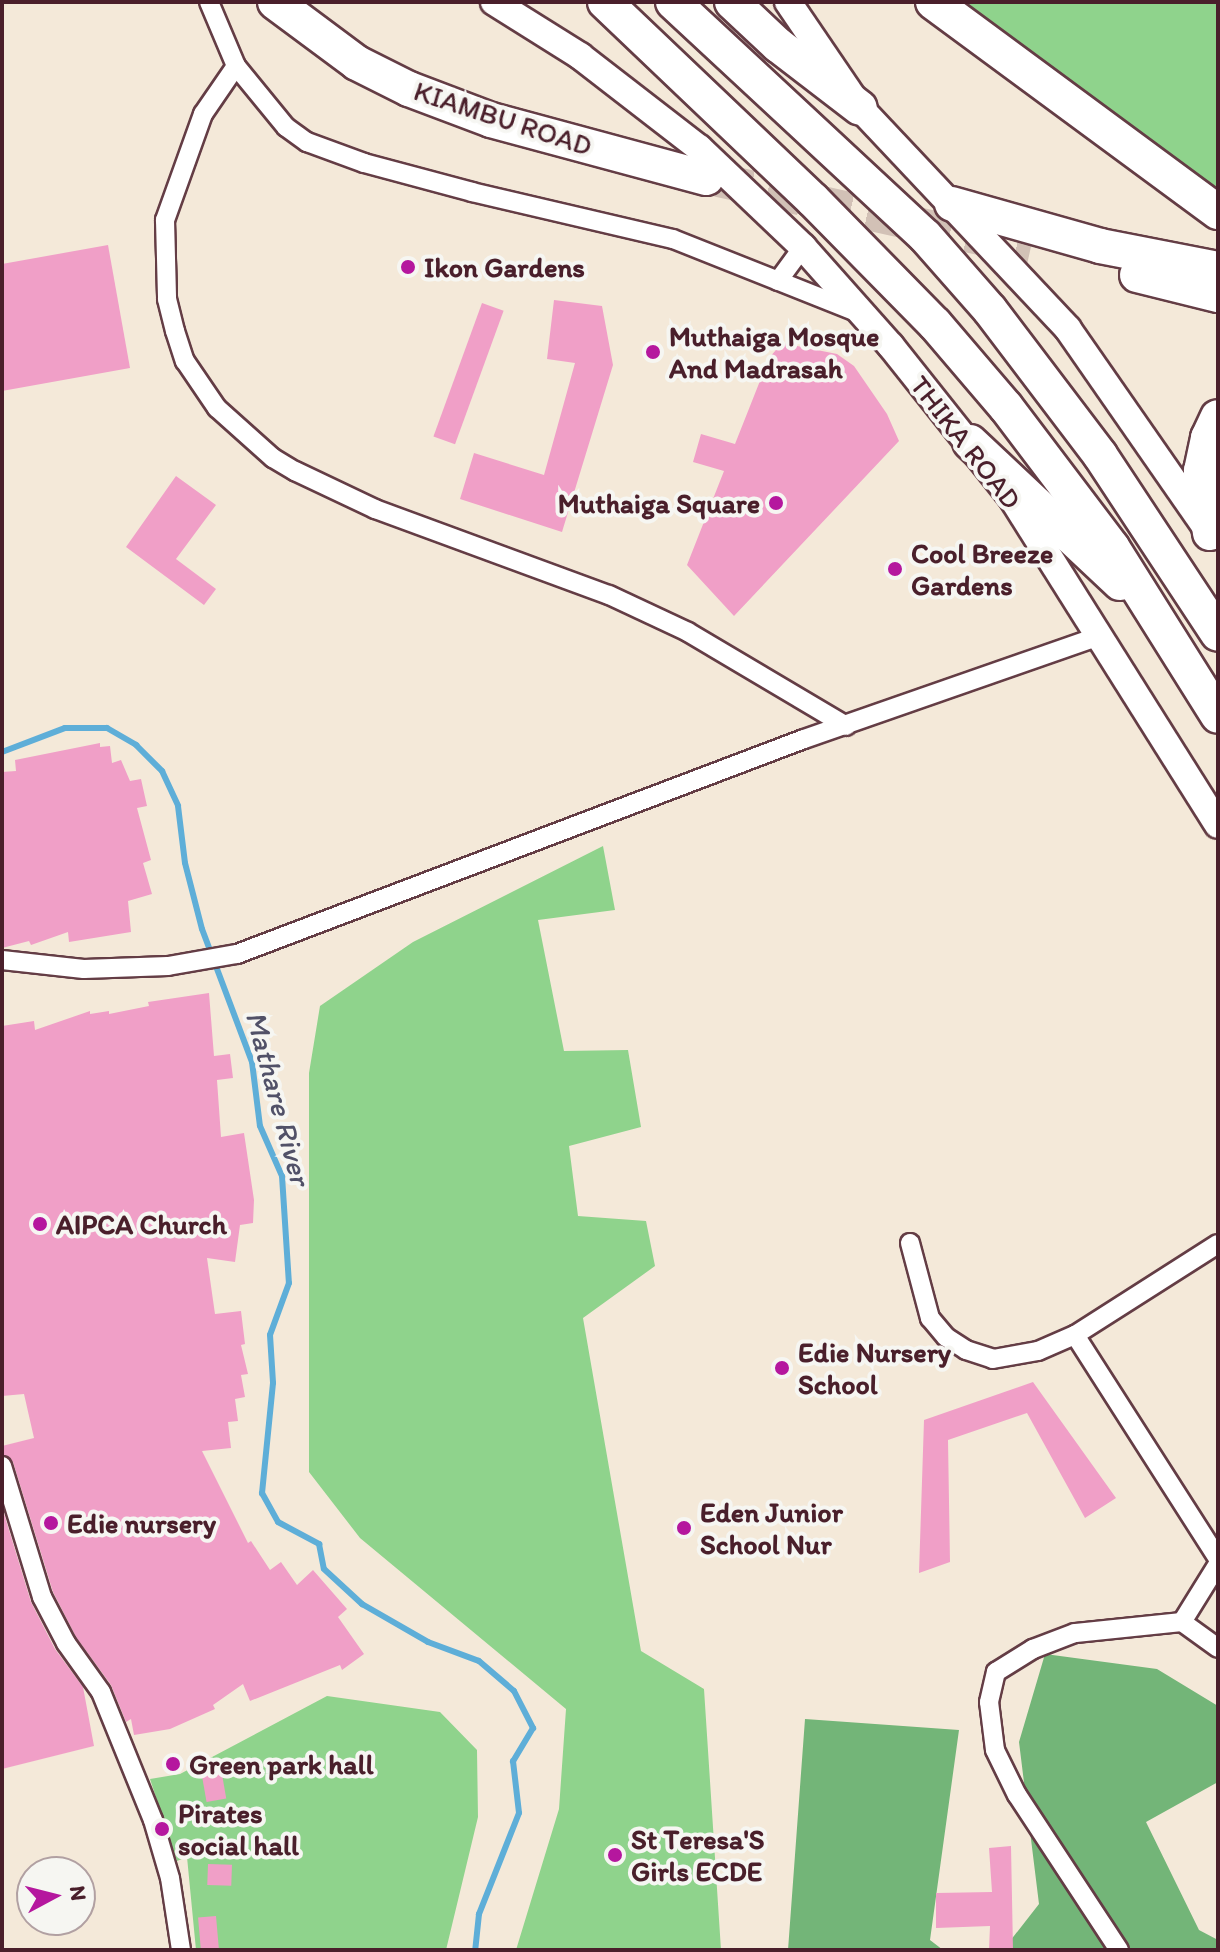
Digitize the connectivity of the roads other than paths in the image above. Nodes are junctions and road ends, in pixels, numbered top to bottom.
1 (209, 2) edge
2 (275, 2) edge
3 (494, 2) edge
4 (605, 2) edge
5 (673, 2) edge
6 (732, 2) edge
7 (788, 2) edge
8 (933, 2) edge
9 (236, 66) junction
10 (860, 108) junction
11 (706, 178) tunnel mouth
12 (952, 204) junction
13 (1218, 212) edge
14 (803, 247) junction
15 (1030, 249) tunnel mouth
16 (1218, 269) edge
17 (778, 281) junction
18 (1218, 295) edge
19 (863, 314) junction
20 (1218, 417) edge
21 (970, 442) junction
22 (1214, 539) edge
23 (1155, 616) junction
24 (1218, 634) edge
25 (1100, 636) junction
26 (1218, 716) edge
27 (846, 726) junction
28 (1218, 825) edge
29 (2, 960) edge
30 (910, 1243) dead end
31 (1218, 1244) edge
32 (1075, 1335) junction
33 (2, 1466) edge
34 (11, 1535) edge
35 (1218, 1562) edge
36 (1182, 1622) junction
37 (1218, 1648) edge
38 (181, 1950) edge
39 (1119, 1950) edge

1 - 9 street
2 - 11 highway, KIAMBU ROAD
3 - 14 main road, THIKA ROAD
4 - 23 highway, THIKA ROAD
5 - 24 highway
6 - 10 highway
7 - 10 main road
8 - 13 highway
9 - 17 street
9 - 27 street
10 - 12 main road
12 - 16 highway
12 - 22 main road
14 - 17 street
14 - 19 main road, THIKA ROAD
15 - 18 highway
17 - 19 street
19 - 21 main road, THIKA ROAD
20 - 22 highway
21 - 23 highway
21 - 25 main road, THIKA ROAD
23 - 26 highway, THIKA ROAD
25 - 27 street
25 - 28 main road, THIKA ROAD
27 - 29 street
30 - 32 street
31 - 32 street
32 - 35 street
33 - 34 street
34 - 38 street
35 - 36 street
36 - 37 street
36 - 39 street

